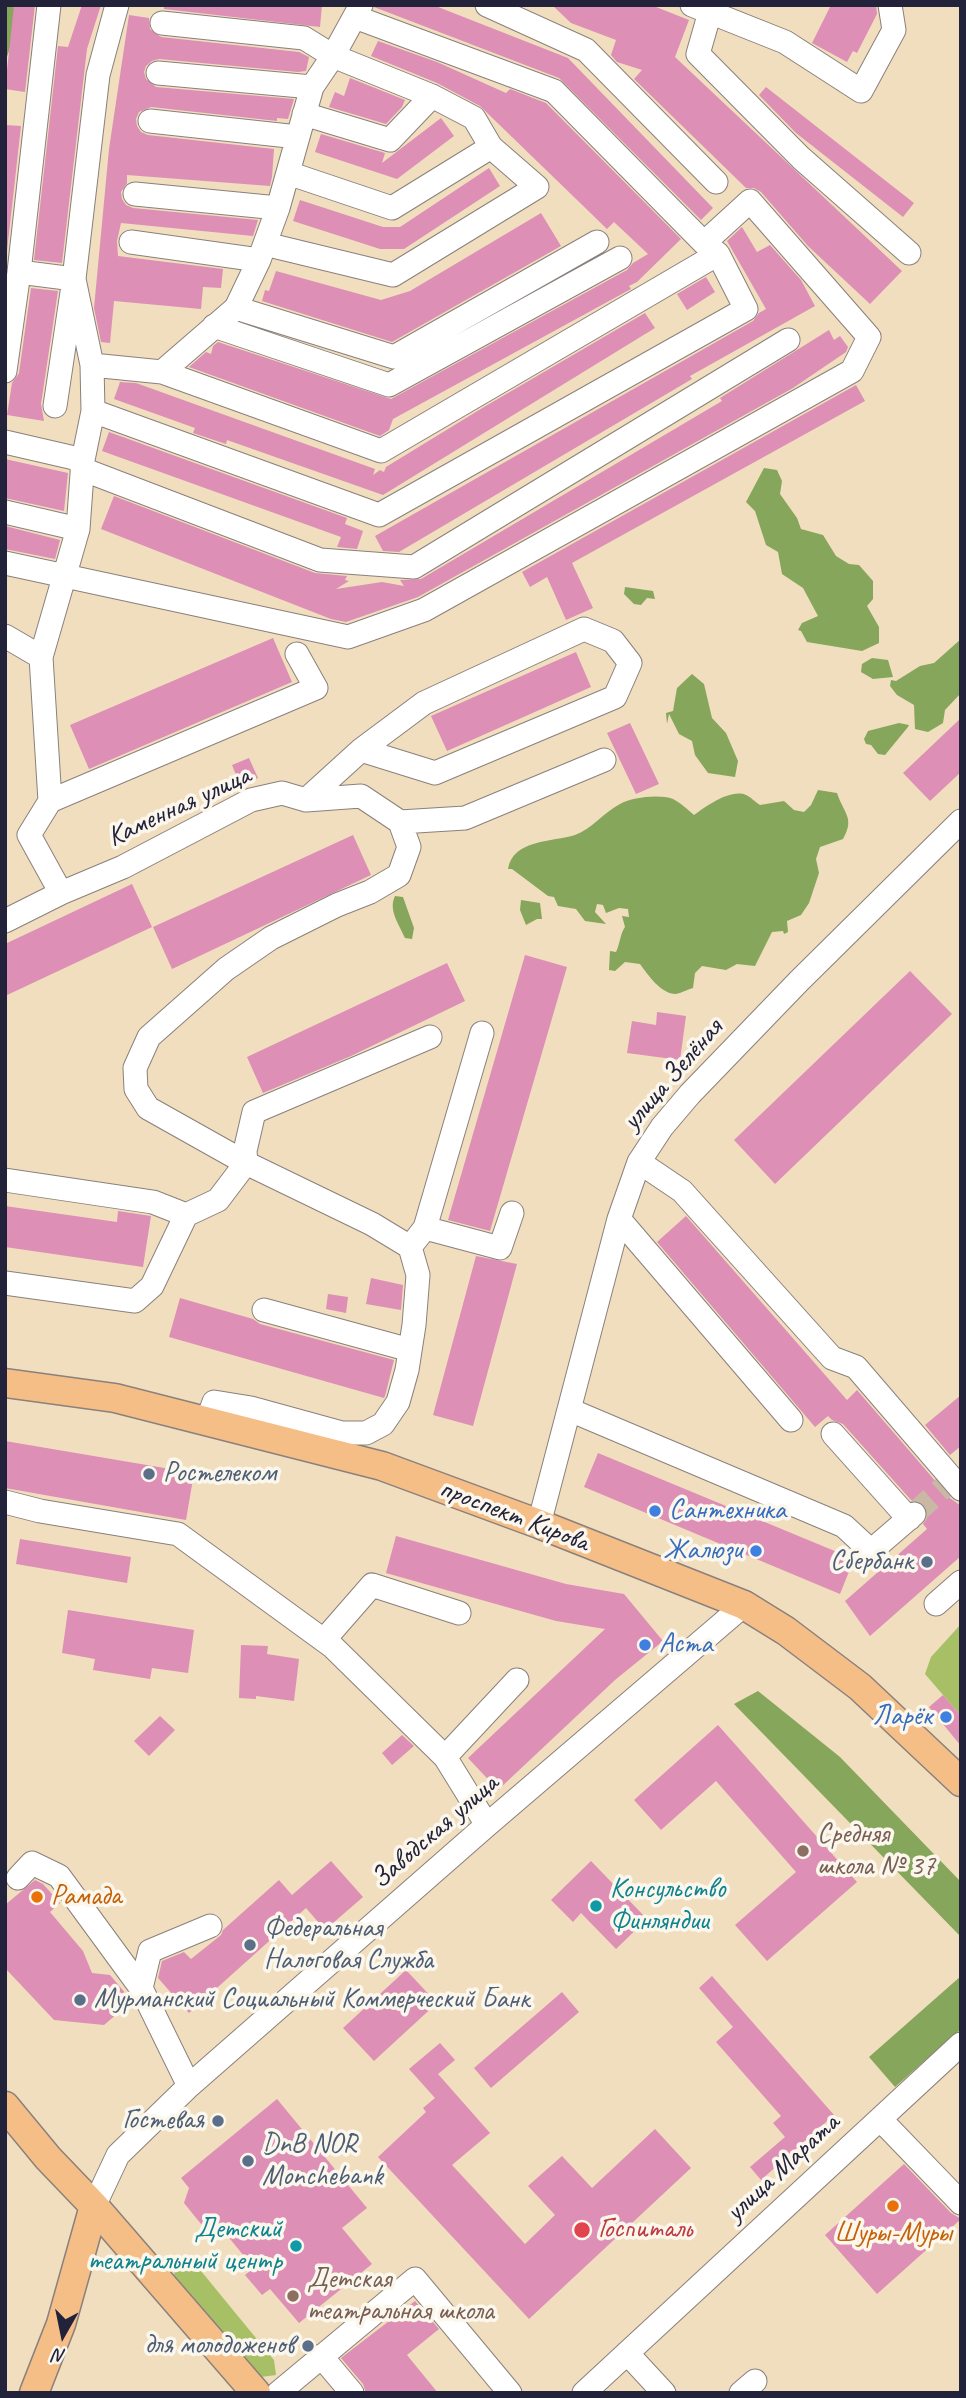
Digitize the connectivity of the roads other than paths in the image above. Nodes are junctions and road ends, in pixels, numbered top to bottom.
1 (49, 5) edge
2 (117, 5) edge
3 (486, 5) edge
4 (890, 5) edge
5 (701, 8) edge
6 (358, 11) edge
7 (162, 23) dead end
8 (333, 56) junction
9 (158, 73) dead end
10 (312, 87) junction
11 (432, 96) junction
12 (304, 114) junction
13 (150, 121) dead end
14 (298, 137) junction
15 (491, 147) junction
16 (288, 173) junction
17 (716, 182) dead end
18 (135, 194) dead end
19 (278, 208) junction
20 (131, 242) dead end
21 (597, 242) dead end
22 (711, 248) junction
23 (262, 252) junction
24 (909, 253) dead end
25 (620, 258) dead end
26 (19, 272) junction
27 (74, 279) junction
28 (236, 307) junction
29 (214, 326) junction
30 (788, 340) dead end
31 (92, 365) junction
32 (5, 371) edge
33 (162, 372) junction
34 (55, 406) dead end
35 (93, 411) junction
36 (5, 442) edge
37 (82, 464) junction
38 (5, 512) edge
39 (78, 528) junction
40 (5, 563) edge
41 (64, 576) junction
42 (5, 635) edge
43 (297, 654) dead end
44 (41, 657) junction
45 (361, 750) junction
46 (604, 760) dead end
47 (306, 800) junction
48 (50, 801) junction
49 (400, 821) junction
50 (961, 821) edge
51 (61, 893) junction
52 (5, 921) edge
53 (482, 1033) dead end
54 (430, 1037) dead end
55 (639, 1162) junction
56 (246, 1163) junction
57 (5, 1180) edge
58 (512, 1213) dead end
59 (186, 1215) junction
60 (619, 1219) junction
61 (425, 1228) junction
62 (410, 1247) junction
63 (5, 1283) edge
64 (264, 1310) dead end
65 (410, 1350) junction
66 (5, 1383) edge
67 (570, 1410) junction
68 (791, 1420) dead end
69 (207, 1421) junction
70 (833, 1434) dead end
71 (953, 1486) edge
72 (5, 1502) edge
73 (539, 1524) junction
74 (961, 1582) edge
75 (936, 1604) dead end
76 (744, 1605) junction
77 (458, 1613) dead end
78 (324, 1640) junction
79 (517, 1680) dead end
80 (445, 1757) junction
81 (961, 1782) edge
82 (487, 1825) junction
83 (18, 1878) dead end
84 (210, 1926) dead end
85 (141, 1988) junction
86 (959, 2049) edge
87 (189, 2086) junction
88 (5, 2106) edge
89 (880, 2119) junction
90 (961, 2203) edge
91 (94, 2206) junction
92 (627, 2353) junction
93 (321, 2356) junction
94 (34, 2393) edge
95 (256, 2393) edge
96 (278, 2393) edge
97 (352, 2393) edge
98 (510, 2393) edge
99 (584, 2393) edge
100 (664, 2393) edge

1 - 26 street
2 - 27 street
3 - 17 street
4 - 5 street
5 - 24 street
6 - 8 street
6 - 22 street
7 - 8 street
8 - 10 street
8 - 11 street
9 - 10 street
10 - 12 street
11 - 12 street
11 - 15 street
12 - 14 street
13 - 14 street
14 - 16 street
15 - 16 street
15 - 23 street
16 - 19 street
18 - 19 street
19 - 23 street
20 - 23 street
21 - 28 street
22 - 33 street
22 - 35 street
22 - 41 street
23 - 28 street
25 - 29 street
26 - 27 street
26 - 32 street
27 - 31 street
27 - 34 street
28 - 29 street
29 - 33 street
30 - 37 street
31 - 33 street
31 - 35 street
35 - 37 street
36 - 37 street
37 - 39 street
38 - 39 street
39 - 41 street
40 - 41 street
41 - 44 street
42 - 44 street
43 - 48 street
44 - 48 street
45 - 45 street
45 - 47 street
46 - 49 street
47 - 49 street, Каменная улица
47 - 51 street, Каменная улица
48 - 51 street
49 - 56 street
50 - 55 street, улица Зелёная
51 - 52 street, Каменная улица
53 - 61 street
54 - 56 street
55 - 60 street, улица Зелёная
55 - 71 street
56 - 59 street
56 - 62 street
57 - 59 street
58 - 61 street
59 - 63 street
60 - 67 street, улица Зелёная
60 - 68 street
61 - 62 street
62 - 65 street
64 - 65 street
65 - 69 street
66 - 69 main road, проспект Кирова
67 - 70 street
67 - 73 street, улица Зелёная
69 - 73 main road, проспект Кирова
72 - 78 street
73 - 76 main road, проспект Кирова
74 - 75 street
76 - 81 main road, проспект Кирова
76 - 82 street, Заводская улица
77 - 78 street
78 - 80 street
79 - 80 street
80 - 82 street
82 - 87 street, Заводская улица
83 - 85 street
84 - 85 street
85 - 87 street
86 - 89 street, улица Марата
87 - 91 street, Заводская улица
88 - 91 main road
89 - 90 street
89 - 92 street, улица Марата
91 - 94 main road
91 - 95 main road
92 - 99 street, улица Марата
92 - 100 street
93 - 96 street
93 - 97 street
93 - 98 street

